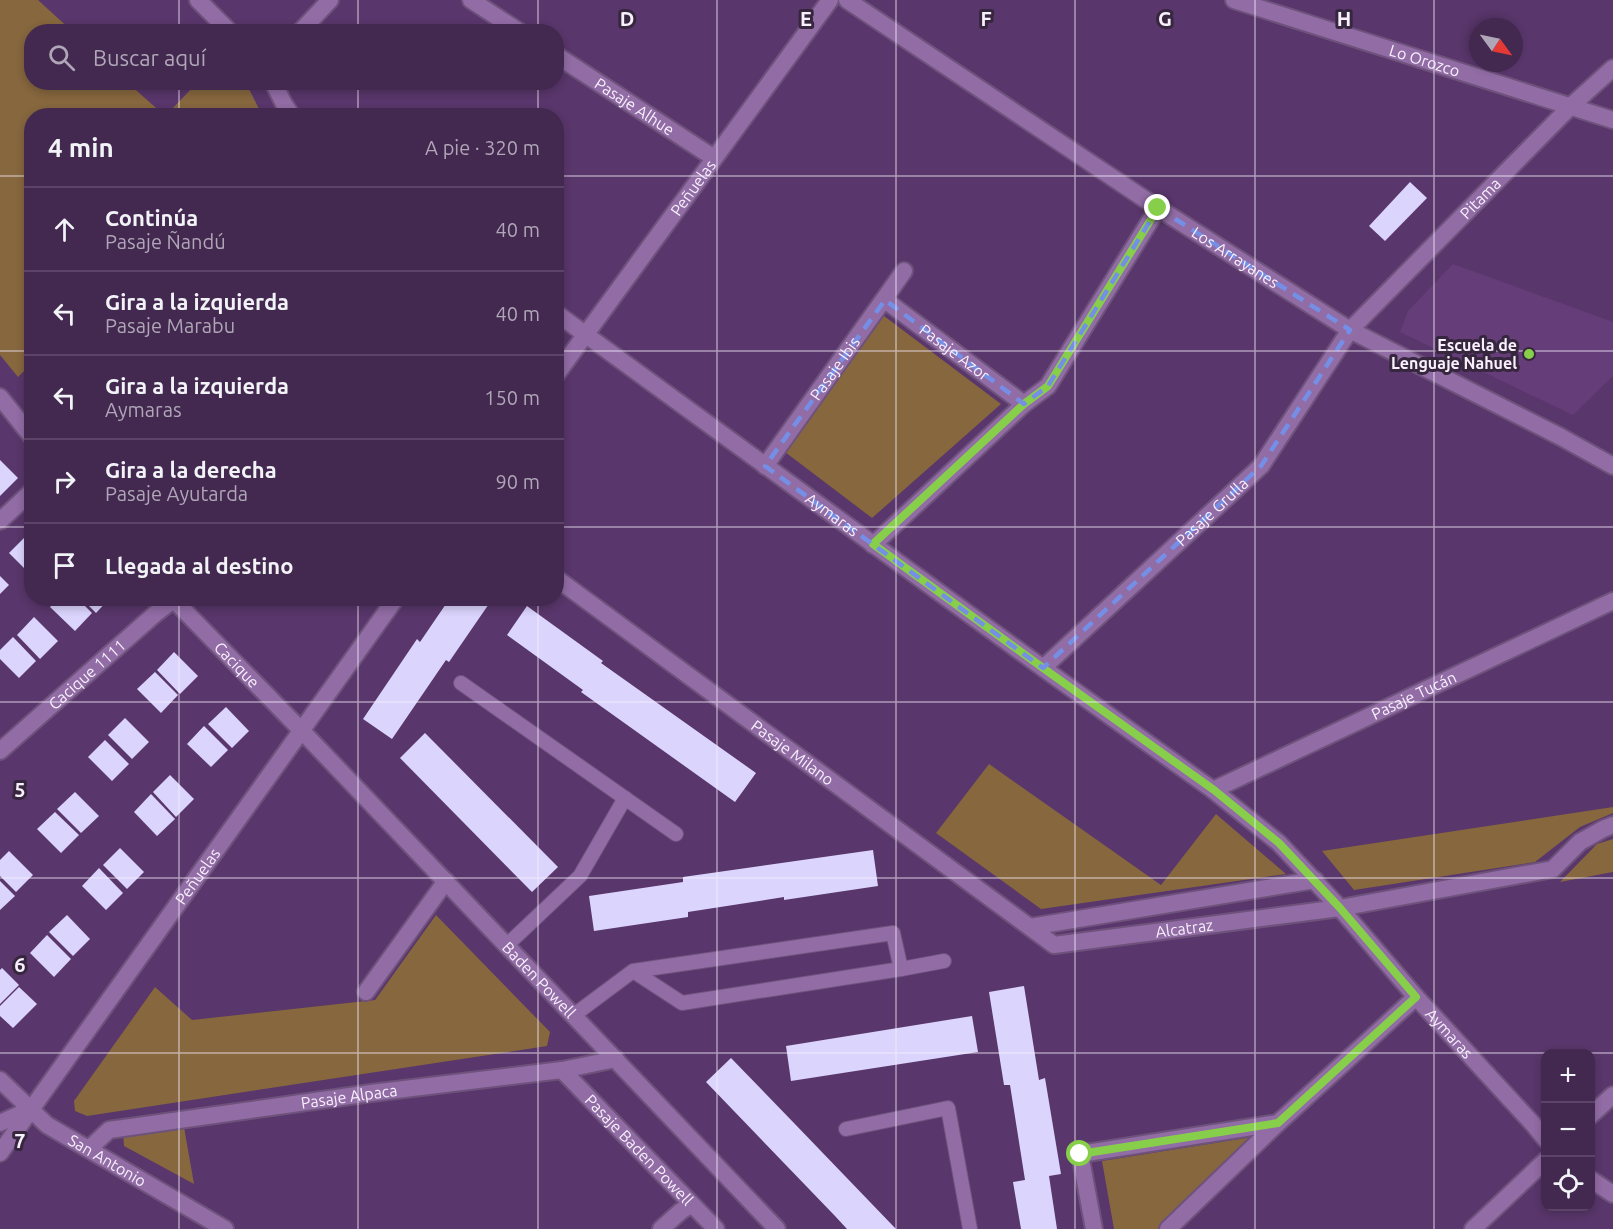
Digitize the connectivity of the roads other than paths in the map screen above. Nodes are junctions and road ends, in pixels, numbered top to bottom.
1 (198, 0) edge
2 (330, 0) edge
3 (471, 0) edge
4 (830, 0) edge
5 (848, 0) edge
6 (1234, 0) edge
7 (222, 24) edge
8 (308, 24) edge
9 (508, 24) edge
10 (564, 60) edge
11 (1613, 68) edge
12 (277, 90) edge
13 (1571, 106) junction
14 (287, 108) edge
15 (1613, 120) edge
16 (714, 158) junction
17 (1158, 208) junction
18 (904, 271) dead end
19 (885, 300) junction
20 (564, 319) edge
21 (1350, 330) junction
22 (587, 335) junction
23 (564, 365) edge
24 (0, 397) edge
25 (1024, 404) junction
26 (24, 427) edge
27 (765, 465) junction
28 (1613, 466) edge
29 (24, 498) edge
30 (0, 520) edge
31 (873, 544) junction
32 (564, 584) edge
33 (1613, 601) edge
34 (164, 606) edge
35 (180, 606) edge
36 (390, 606) edge
37 (1043, 668) junction
38 (461, 683) dead end
39 (301, 730) junction
40 (0, 751) edge
41 (1214, 790) junction
42 (625, 798) junction
43 (1613, 825) edge
44 (676, 834) dead end
45 (1315, 880) junction
46 (446, 881) junction
47 (1340, 908) junction
48 (1030, 927) junction
49 (506, 946) junction
50 (944, 962) dead end
51 (901, 969) junction
52 (633, 971) junction
53 (366, 992) dead end
54 (1416, 997) junction
55 (574, 1015) junction
56 (616, 1059) junction
57 (562, 1070) junction
58 (0, 1080) edge
59 (1613, 1095) edge
60 (31, 1110) junction
61 (1595, 1111) edge
62 (0, 1123) edge
63 (1278, 1123) junction
64 (846, 1129) dead end
65 (1541, 1135) edge
66 (89, 1149) junction
67 (0, 1153) edge
68 (1541, 1164) edge
69 (1595, 1182) edge
70 (1613, 1194) edge
71 (691, 1204) junction
72 (225, 1229) edge
73 (662, 1229) edge
74 (716, 1229) edge
75 (777, 1229) edge
76 (970, 1229) edge
77 (1094, 1229) edge
78 (1168, 1229) edge
79 (1473, 1229) edge

1 - 7 street
2 - 8 street
3 - 9 street
4 - 16 street, Peñuelas
5 - 17 street, Los Arrayanes
6 - 13 street, Lo Orozco
10 - 16 street, Pasaje Alhue
11 - 13 street, Pitama
12 - 14 street
13 - 15 street, Lo Orozco
13 - 21 street, Pitama
16 - 22 street, Peñuelas
17 - 21 street, Los Arrayanes
17 - 25 street
18 - 19 street, Pasaje Ibis
19 - 25 street, Pasaje Azor
19 - 27 street, Pasaje Ibis
20 - 22 street, Aymaras
21 - 28 street, Los Arrayanes
21 - 37 street, Pasaje Grulla
22 - 23 street, Peñuelas
22 - 27 street, Aymaras
24 - 26 street
25 - 31 street
27 - 31 street, Aymaras
29 - 30 street
31 - 37 street, Aymaras
32 - 48 street, Pasaje Milano
33 - 41 street, Pasaje Tucán
34 - 40 street, Cacique 1111
35 - 39 street, Cacique
36 - 39 street, Peñuelas
37 - 41 street, Aymaras
38 - 42 lane
39 - 46 street, Baden Powell
39 - 60 street, Peñuelas
41 - 45 street, Aymaras
42 - 44 lane
42 - 49 lane
43 - 47 street, Alcatraz
45 - 47 street, Aymaras
45 - 48 street, Alcatraz
46 - 49 street, Baden Powell
46 - 53 street
47 - 48 street, Alcatraz
47 - 54 street, Aymaras
49 - 55 street, Baden Powell
50 - 51 lane
51 - 52 lane
51 - 52 lane
52 - 55 lane
54 - 63 street
54 - 65 street, Aymaras
55 - 56 street, Baden Powell
56 - 57 street, Pasaje Alpaca
56 - 75 street, Baden Powell
57 - 66 street, Pasaje Alpaca
57 - 71 street, Pasaje Baden Powell
58 - 60 street, San Antonio
59 - 61 street
60 - 62 street
60 - 66 street, San Antonio
60 - 67 street, Peñuelas
63 - 77 street
63 - 78 street
64 - 76 lane
66 - 72 street, San Antonio
68 - 79 street
69 - 70 street
71 - 73 street
71 - 74 street, Pasaje Baden Powell

